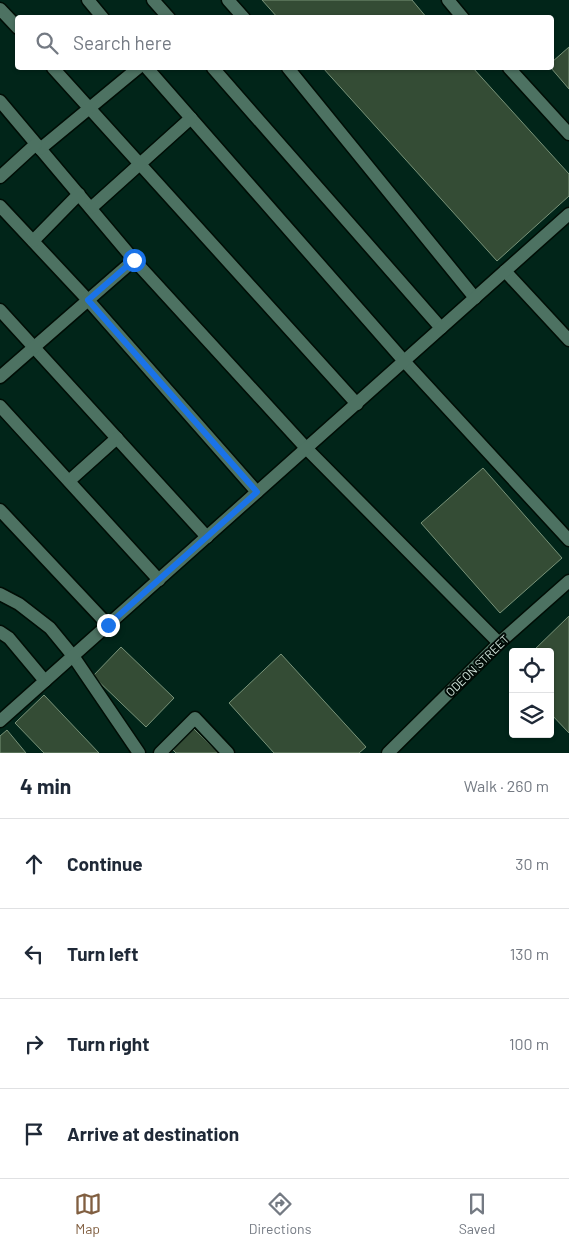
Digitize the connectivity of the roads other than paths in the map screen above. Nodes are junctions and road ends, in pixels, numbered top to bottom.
1 (88, 0) edge
2 (154, 0) edge
3 (228, 0) edge
4 (448, 0) edge
5 (0, 9) edge
6 (100, 15) edge
7 (166, 15) edge
8 (241, 15) edge
9 (460, 15) edge
10 (15, 25) edge
11 (55, 70) edge
12 (136, 70) edge
13 (149, 70) edge
14 (215, 70) edge
15 (290, 70) edge
16 (511, 70) edge
17 (0, 100) edge
18 (89, 108) junction
19 (191, 118) junction
20 (569, 134) edge
21 (38, 146) junction
22 (140, 164) junction
23 (0, 177) edge
24 (79, 194) junction
25 (0, 206) edge
26 (91, 208) junction
27 (569, 214) edge
28 (33, 241) junction
29 (134, 260) junction
30 (505, 271) junction
31 (475, 298) junction
32 (88, 300) junction
33 (0, 310) edge
34 (441, 328) junction
35 (569, 340) edge
36 (34, 347) junction
37 (404, 361) junction
38 (0, 377) edge
39 (357, 404) junction
40 (0, 406) edge
41 (117, 438) junction
42 (306, 448) junction
43 (69, 481) junction
44 (257, 492) junction
45 (0, 510) edge
46 (207, 536) junction
47 (569, 540) edge
48 (159, 580) junction
49 (569, 581) edge
50 (0, 594) edge
51 (108, 625) junction
52 (0, 632) edge
53 (499, 643) junction
54 (73, 656) junction
55 (46, 681) junction
56 (2, 716) edge
57 (138, 753) edge
58 (160, 753) edge
59 (228, 753) edge
60 (388, 753) edge

1 - 6 street
2 - 7 street
3 - 8 street
4 - 9 street
5 - 10 street
11 - 18 street
12 - 18 street
13 - 19 street
14 - 34 street
15 - 31 street
16 - 20 street
17 - 21 street
18 - 21 street
18 - 22 street
19 - 22 street
19 - 37 street
21 - 23 street
21 - 24 street
22 - 26 street
22 - 39 street
24 - 26 street
24 - 28 street
25 - 28 street
26 - 29 street
27 - 30 street
28 - 32 street
29 - 32 street
29 - 42 street
30 - 31 street
30 - 35 street
31 - 34 street
32 - 36 street
32 - 44 street
33 - 36 street
34 - 37 street
36 - 38 street
36 - 41 street
37 - 39 street
37 - 47 street
39 - 42 street
40 - 43 street
41 - 43 street
41 - 46 street
42 - 44 street
42 - 53 street
43 - 48 street
44 - 46 street
45 - 51 street
46 - 48 street
48 - 51 street
49 - 53 street, ODEON STREET
50 - 54 street
51 - 54 street
52 - 55 street
53 - 60 street, ODEON STREET
54 - 55 street
54 - 57 street
55 - 56 street
58 - 59 street

